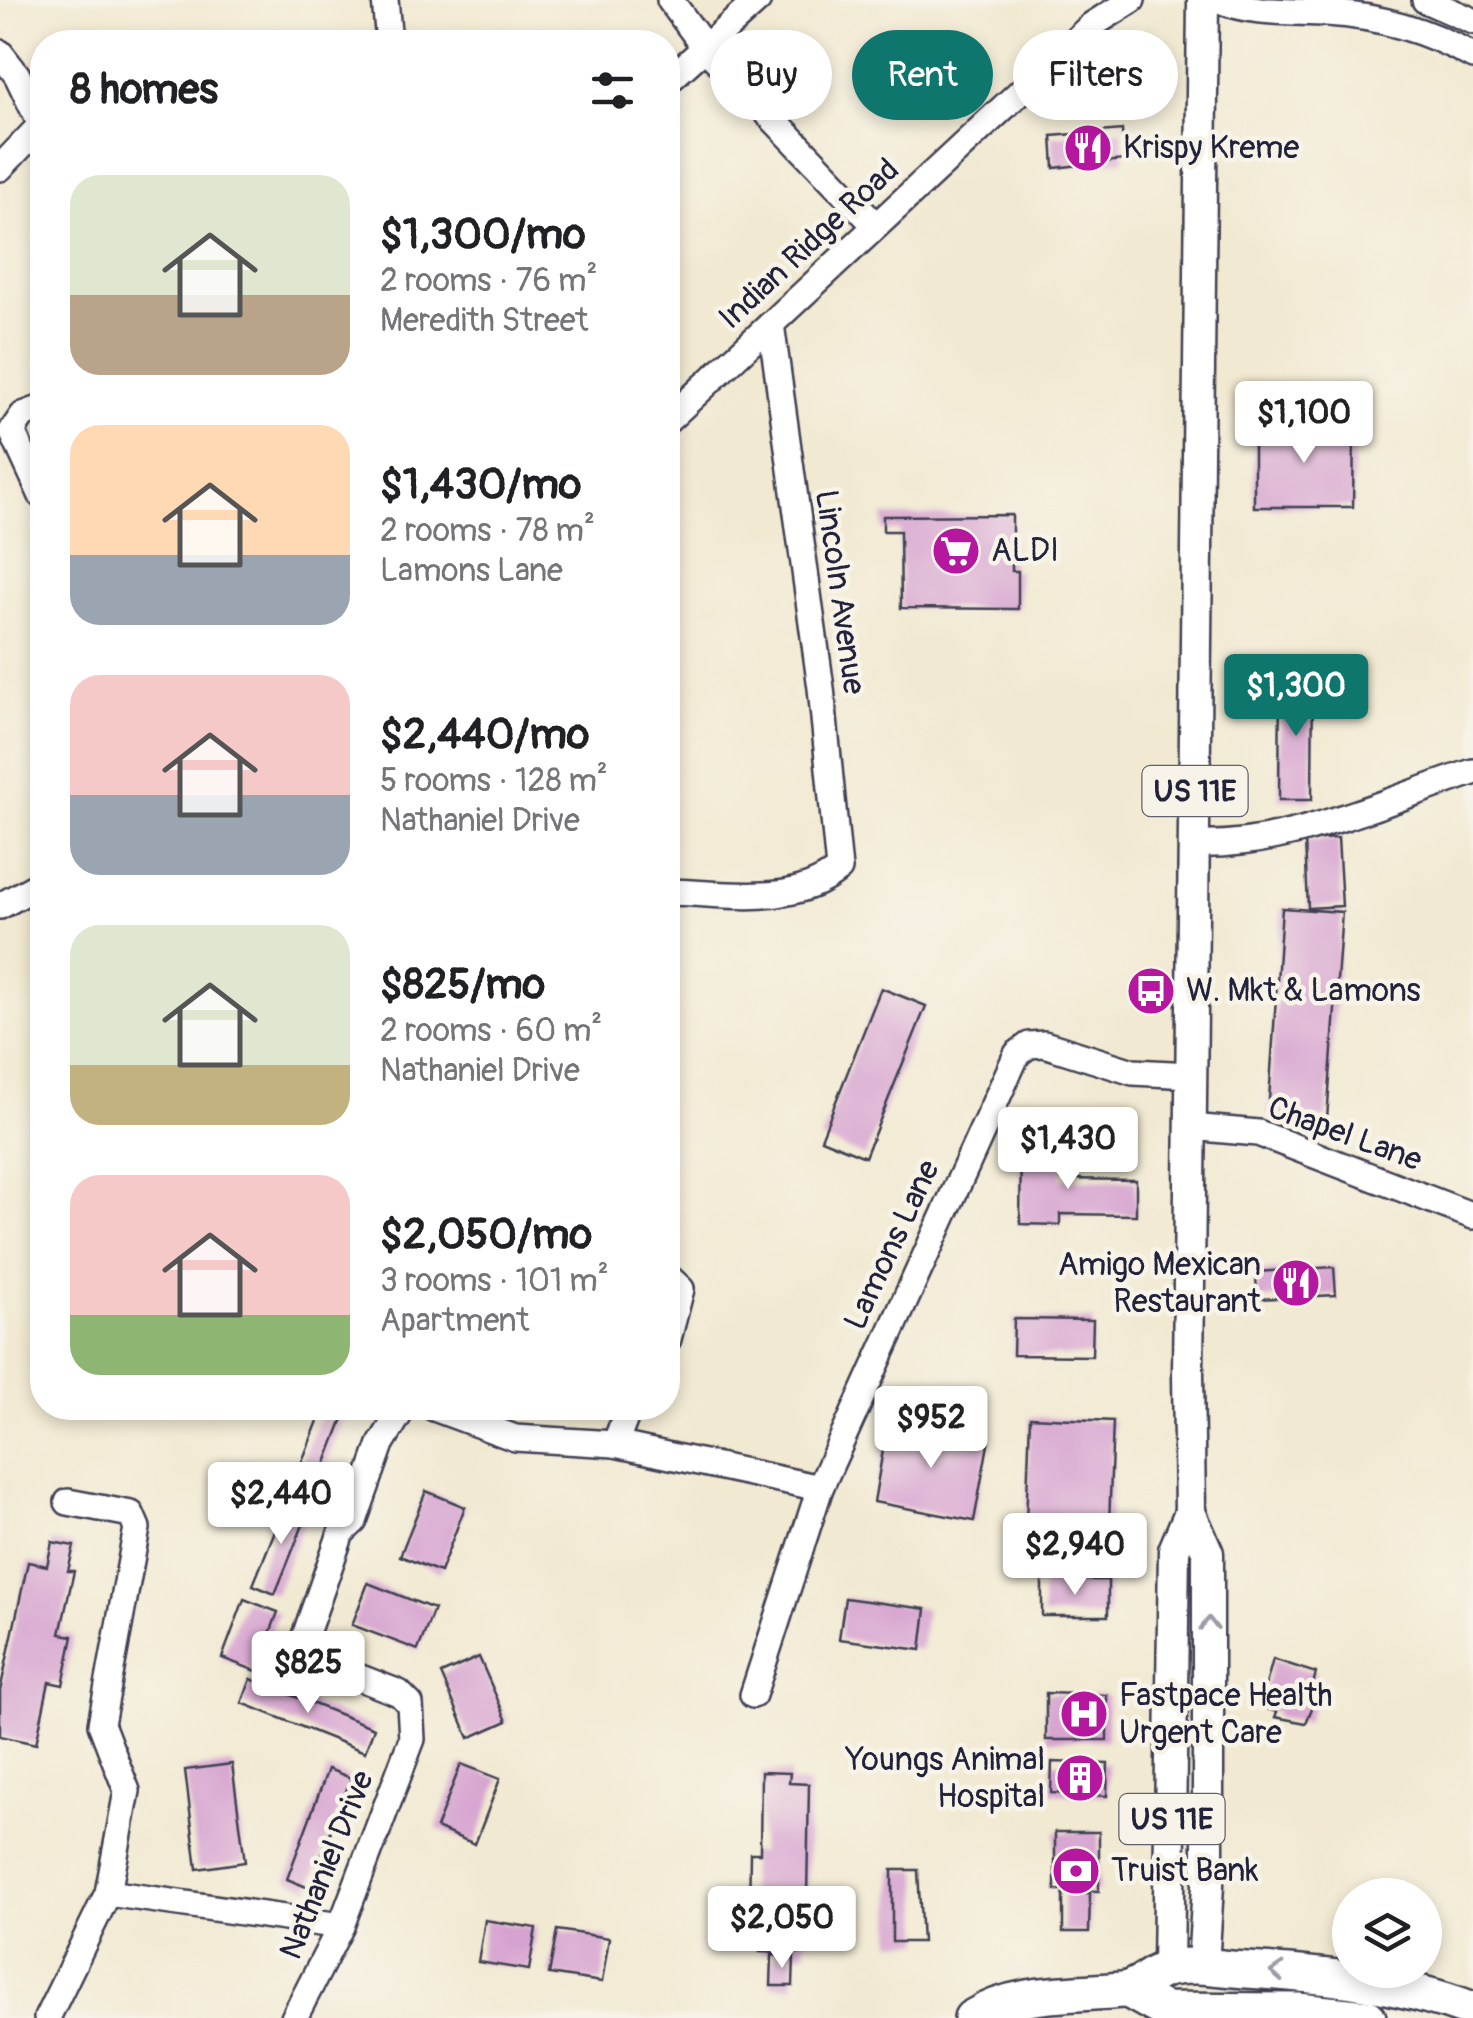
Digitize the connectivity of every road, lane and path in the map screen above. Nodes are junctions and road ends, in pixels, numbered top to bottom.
1 (385, 0) edge
2 (670, 0) edge
3 (758, 0) edge
4 (1132, 0) edge
5 (1202, 0) edge
6 (1220, 0) edge
7 (1425, 0) edge
8 (1473, 21) edge
9 (388, 30) edge
10 (706, 49) junction
11 (0, 53) edge
12 (1473, 56) edge
13 (680, 71) edge
14 (30, 102) edge
15 (30, 138) edge
16 (0, 168) edge
17 (876, 225) junction
18 (771, 324) junction
19 (680, 409) edge
20 (30, 412) edge
21 (30, 470) edge
22 (1473, 772) edge
23 (1194, 844) junction
24 (30, 890) edge
25 (680, 892) edge
26 (0, 906) edge
27 (1191, 1075) junction
28 (1191, 1127) junction
29 (1473, 1216) edge
30 (396, 1420) edge
31 (466, 1420) edge
32 (624, 1420) edge
33 (615, 1444) junction
34 (820, 1488) junction
35 (68, 1502) dead end
36 (1190, 1512) junction
37 (752, 1695) dead end
38 (108, 1892) junction
39 (341, 1926) junction
40 (1203, 1966) junction
41 (1168, 1968) junction
42 (1128, 1990) junction
43 (1473, 2010) edge
44 (1164, 2014) edge
45 (1200, 2015) edge
46 (47, 2018) edge
47 (294, 2018) edge
48 (972, 2018) edge
49 (1368, 2018) edge

1 - 9 street
2 - 10 street
3 - 10 street
4 - 17 street, Indian Ridge Road
5 - 23 main road, US 11E
6 - 12 street
7 - 8 street
10 - 13 street
10 - 17 street
11 - 14 street
15 - 16 street
17 - 18 street, Indian Ridge Road
18 - 19 street, Indian Ridge Road
18 - 25 street, Lincoln Avenue
20 - 21 street
22 - 23 street
23 - 27 main road, US 11E
24 - 26 street
27 - 28 main road, US 11E
27 - 34 street, Lamons Lane
28 - 29 street, Chapel Lane
28 - 36 main road, US 11E
30 - 39 street, Nathaniel Drive
31 - 33 street
32 - 33 street
33 - 34 street
34 - 37 street, Lamons Lane
35 - 38 street
40 -> 36 main road, US 11E
36 - 41 main road, US 11E
38 - 39 street
38 - 46 street
39 - 47 street, Nathaniel Drive
40 - 41 highway
43 -> 40 highway
40 - 45 highway, US 11E
41 - 42 highway
41 - 44 highway, US 11E
42 - 44 highway
42 - 48 highway
44 - 45 highway
45 - 49 highway

